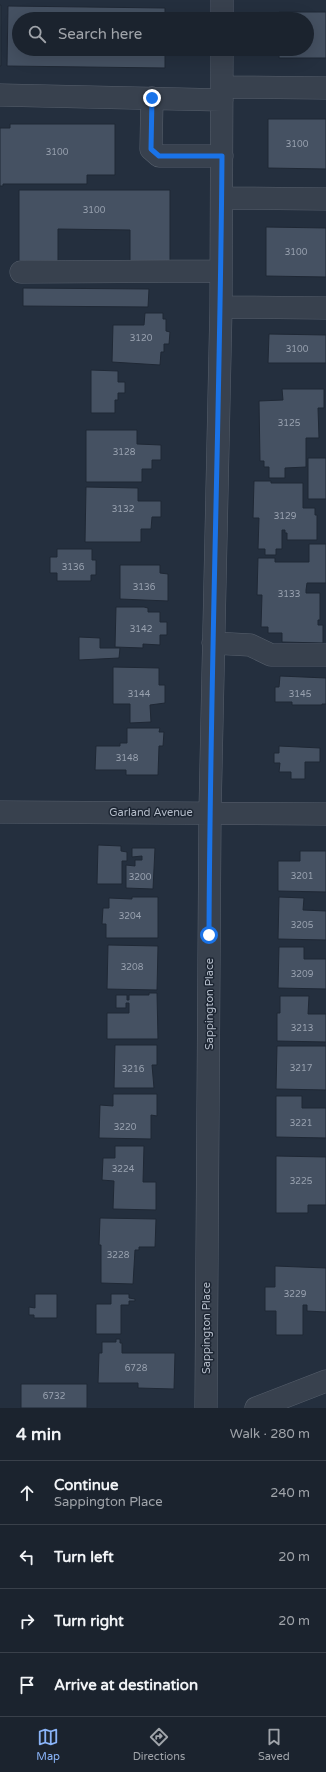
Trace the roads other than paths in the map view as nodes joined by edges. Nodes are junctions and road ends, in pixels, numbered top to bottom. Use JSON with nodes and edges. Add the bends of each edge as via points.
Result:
{"nodes":[{"id":1,"x":222,"y":0,"type":"edge"},
{"id":2,"x":222,"y":12,"type":"edge"},
{"id":3,"x":222,"y":56,"type":"edge"},
{"id":4,"x":326,"y":88,"type":"edge"},
{"id":5,"x":222,"y":93,"type":"junction"},
{"id":6,"x":0,"y":95,"type":"edge"},
{"id":7,"x":152,"y":98,"type":"junction"},
{"id":8,"x":222,"y":156,"type":"junction"},
{"id":9,"x":222,"y":198,"type":"junction"},
{"id":10,"x":326,"y":199,"type":"edge"},
{"id":11,"x":221,"y":271,"type":"junction"},
{"id":12,"x":21,"y":272,"type":"dead end"},
{"id":13,"x":221,"y":307,"type":"junction"},
{"id":14,"x":326,"y":308,"type":"edge"},
{"id":15,"x":213,"y":643,"type":"junction"},
{"id":16,"x":326,"y":654,"type":"edge"},
{"id":17,"x":0,"y":812,"type":"edge"},
{"id":18,"x":210,"y":812,"type":"junction"},
{"id":19,"x":326,"y":814,"type":"edge"},
{"id":20,"x":326,"y":1381,"type":"edge"},
{"id":21,"x":206,"y":1408,"type":"edge"},
{"id":22,"x":256,"y":1408,"type":"edge"}],
"edges":[{"from":1,"to":2,"type":"street"},
{"from":3,"to":5,"type":"street","name":"Sappington Place"},
{"from":4,"to":5,"type":"street"},
{"from":5,"to":7,"type":"street"},
{"from":5,"to":8,"type":"street","name":"Sappington Place"},
{"from":6,"to":7,"type":"street"},
{"from":7,"to":8,"type":"street","via":[[151,149],[159,156]]},
{"from":8,"to":9,"type":"street","name":"Sappington Place"},
{"from":9,"to":10,"type":"street"},
{"from":9,"to":11,"type":"street","name":"Sappington Place"},
{"from":11,"to":12,"type":"street"},
{"from":11,"to":13,"type":"street","name":"Sappington Place"},
{"from":13,"to":14,"type":"street"},
{"from":13,"to":15,"type":"street","name":"Sappington Place"},
{"from":15,"to":16,"type":"street","via":[[250,645],[271,655]]},
{"from":15,"to":18,"type":"street","name":"Sappington Place"},
{"from":17,"to":18,"type":"street","name":"Garland Avenue"},
{"from":18,"to":19,"type":"street","name":"Garland Avenue"},
{"from":18,"to":21,"type":"street","name":"Sappington Place"},
{"from":20,"to":22,"type":"street"}]}
